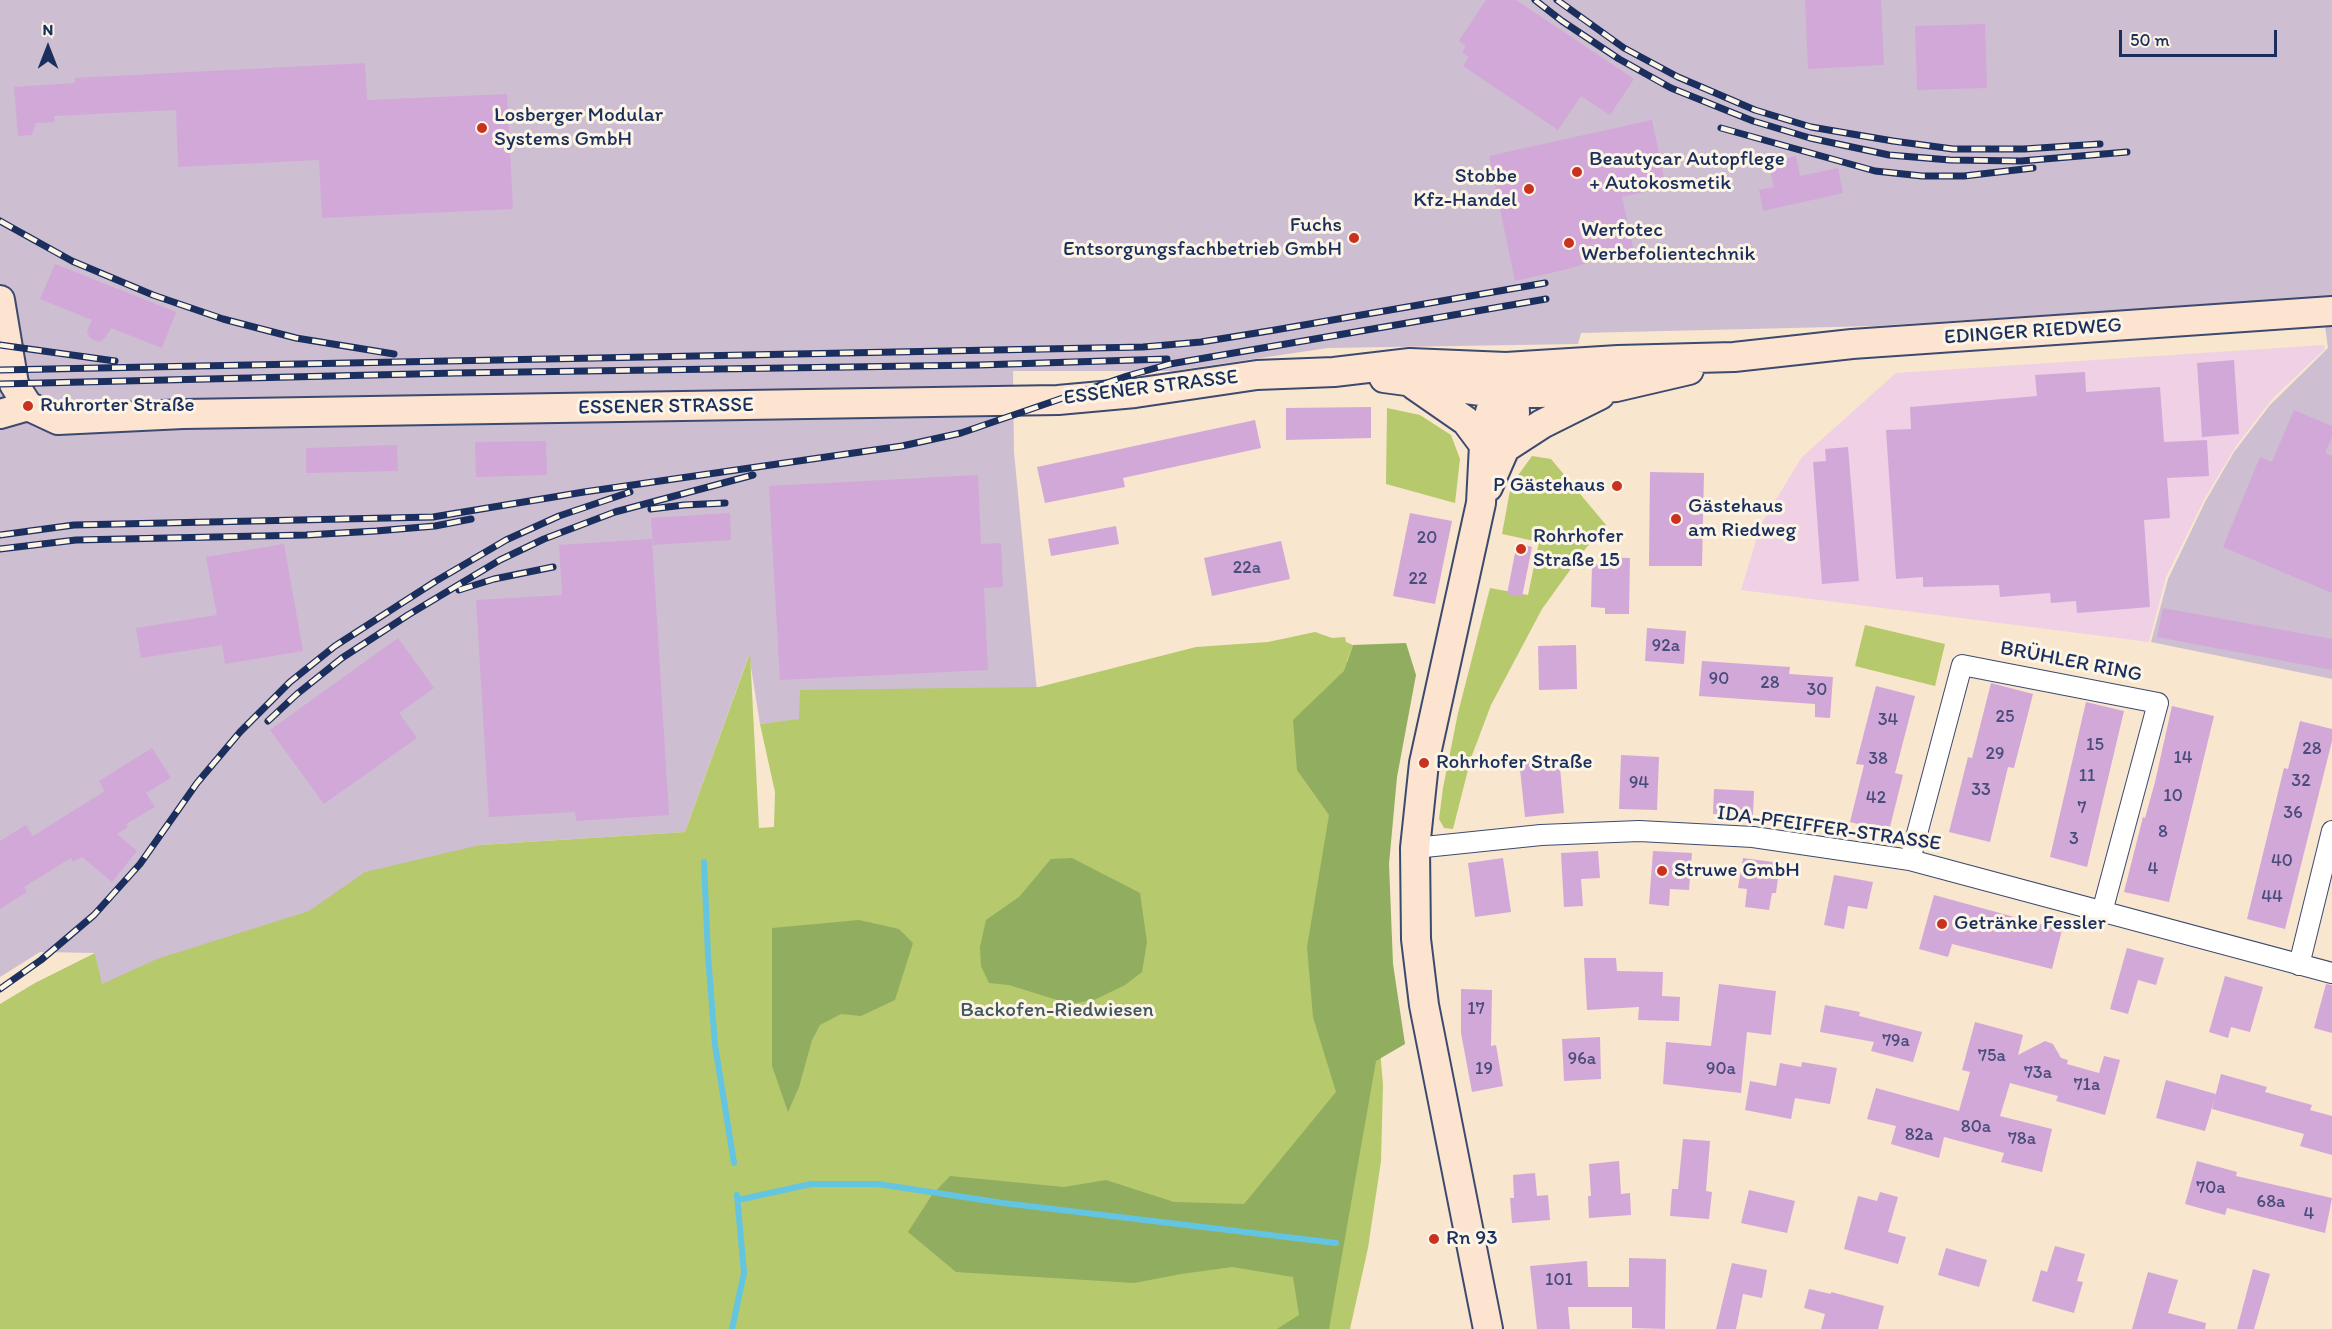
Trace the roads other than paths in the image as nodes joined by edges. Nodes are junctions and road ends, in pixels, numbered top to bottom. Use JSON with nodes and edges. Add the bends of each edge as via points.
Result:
{"nodes":[{"id":1,"x":0,"y":300,"type":"edge"},
{"id":2,"x":2332,"y":311,"type":"edge"},
{"id":3,"x":1734,"y":357,"type":"junction"},
{"id":4,"x":1334,"y":372,"type":"junction"},
{"id":5,"x":1409,"y":382,"type":"junction"},
{"id":6,"x":1505,"y":384,"type":"junction"},
{"id":7,"x":1616,"y":387,"type":"junction"},
{"id":8,"x":28,"y":406,"type":"junction"},
{"id":9,"x":0,"y":414,"type":"edge"},
{"id":10,"x":1495,"y":446,"type":"junction"},
{"id":11,"x":2332,"y":831,"type":"edge"},
{"id":12,"x":1415,"y":848,"type":"junction"},
{"id":13,"x":1910,"y":860,"type":"junction"},
{"id":14,"x":2102,"y":912,"type":"junction"},
{"id":15,"x":2299,"y":965,"type":"junction"},
{"id":16,"x":2332,"y":973,"type":"edge"},
{"id":17,"x":1488,"y":1329,"type":"edge"}],
"edges":[{"from":1,"to":8,"type":"main road","via":[[10,370]]},
{"from":2,"to":3,"type":"main road","name":"EDINGER RIEDWEG","via":[[1852,344]]},
{"from":3,"to":6,"type":"main road","name":"EDINGER RIEDWEG","via":[[1618,360]]},
{"from":3,"to":7,"type":"main road","name":"EDINGER RIEDWEG"},
{"from":4,"to":5,"type":"main road","name":"ESSENER STRASSE"},
{"from":4,"to":6,"type":"main road","name":"ESSENER STRASSE","via":[[1410,363]]},
{"from":4,"to":8,"type":"main road","name":"ESSENER STRASSE","via":[[1257,375],[1135,393],[1035,400],[183,414],[84,420],[58,420]]},
{"from":5,"to":6,"type":"main road","name":"ESSENER STRASSE"},
{"from":5,"to":10,"type":"main road"},
{"from":6,"to":7,"type":"main road","name":"EDINGER RIEDWEG"},
{"from":6,"to":10,"type":"main road"},
{"from":7,"to":10,"type":"main road"},
{"from":8,"to":9,"type":"main road"},
{"from":10,"to":12,"type":"main road","via":[[1424,763]]},
{"from":11,"to":15,"type":"street"},
{"from":12,"to":13,"type":"street","name":"IDA-PFEIFFER-STRASSE","via":[[1541,835],[1638,831],[1754,837]]},
{"from":12,"to":17,"type":"main road","via":[[1416,939],[1424,1005]]},
{"from":13,"to":14,"type":"street","name":"IDA-PFEIFFER-STRASSE"},
{"from":13,"to":14,"type":"street","name":"BRÜHLER RING","via":[[1962,665],[2158,704]]},
{"from":14,"to":15,"type":"street","name":"IDA-PFEIFFER-STRASSE"},
{"from":15,"to":16,"type":"street","name":"IDA-PFEIFFER-STRASSE"}]}
